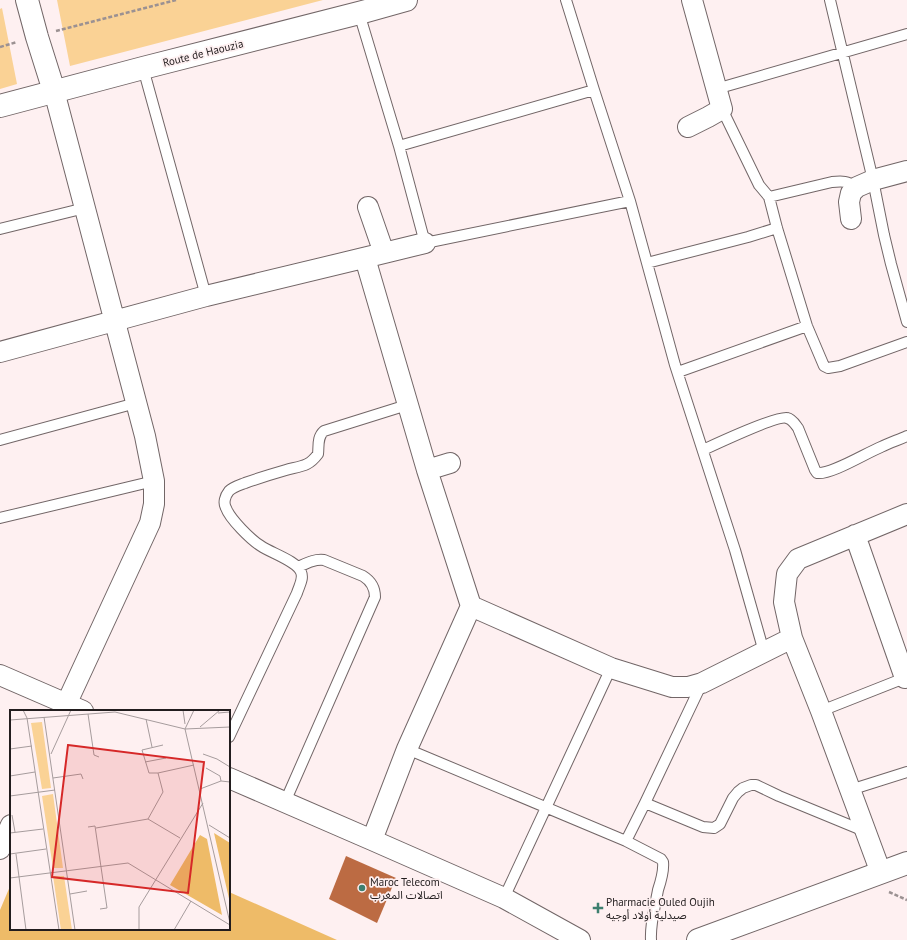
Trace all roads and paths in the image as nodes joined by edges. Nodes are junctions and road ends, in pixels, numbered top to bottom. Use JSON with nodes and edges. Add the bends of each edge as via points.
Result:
{"nodes":[{"id":1,"x":27,"y":0,"type":"edge"},
{"id":2,"x":176,"y":0,"type":"edge"},
{"id":3,"x":406,"y":0,"type":"edge"},
{"id":4,"x":566,"y":0,"type":"edge"},
{"id":5,"x":692,"y":0,"type":"edge"},
{"id":6,"x":830,"y":0,"type":"edge"},
{"id":7,"x":359,"y":13,"type":"junction"},
{"id":8,"x":907,"y":34,"type":"edge"},
{"id":9,"x":37,"y":36,"type":"junction"},
{"id":10,"x":0,"y":47,"type":"edge"},
{"id":11,"x":843,"y":52,"type":"junction"},
{"id":12,"x":143,"y":68,"type":"junction"},
{"id":13,"x":716,"y":89,"type":"junction"},
{"id":14,"x":594,"y":90,"type":"junction"},
{"id":15,"x":54,"y":91,"type":"junction"},
{"id":16,"x":0,"y":106,"type":"edge"},
{"id":17,"x":722,"y":109,"type":"junction"},
{"id":18,"x":688,"y":127,"type":"dead end"},
{"id":19,"x":398,"y":146,"type":"junction"},
{"id":20,"x":907,"y":171,"type":"edge"},
{"id":21,"x":865,"y":184,"type":"junction"},
{"id":22,"x":769,"y":197,"type":"junction"},
{"id":23,"x":630,"y":201,"type":"junction"},
{"id":24,"x":368,"y":207,"type":"dead end"},
{"id":25,"x":85,"y":208,"type":"junction"},
{"id":26,"x":851,"y":219,"type":"dead end"},
{"id":27,"x":777,"y":228,"type":"junction"},
{"id":28,"x":0,"y":230,"type":"edge"},
{"id":29,"x":425,"y":243,"type":"junction"},
{"id":30,"x":384,"y":253,"type":"junction"},
{"id":31,"x":365,"y":258,"type":"junction"},
{"id":32,"x":647,"y":263,"type":"junction"},
{"id":33,"x":206,"y":296,"type":"junction"},
{"id":34,"x":114,"y":321,"type":"junction"},
{"id":35,"x":907,"y":322,"type":"edge"},
{"id":36,"x":807,"y":326,"type":"junction"},
{"id":37,"x":907,"y":342,"type":"edge"},
{"id":38,"x":0,"y":352,"type":"edge"},
{"id":39,"x":678,"y":372,"type":"junction"},
{"id":40,"x":136,"y":403,"type":"junction"},
{"id":41,"x":407,"y":405,"type":"junction"},
{"id":42,"x":907,"y":436,"type":"edge"},
{"id":43,"x":0,"y":440,"type":"edge"},
{"id":44,"x":703,"y":450,"type":"junction"},
{"id":45,"x":450,"y":463,"type":"dead end"},
{"id":46,"x":427,"y":470,"type":"junction"},
{"id":47,"x":154,"y":481,"type":"junction"},
{"id":48,"x":907,"y":514,"type":"edge"},
{"id":49,"x":0,"y":518,"type":"edge"},
{"id":50,"x":855,"y":535,"type":"junction"},
{"id":51,"x":298,"y":567,"type":"junction"},
{"id":52,"x":471,"y":606,"type":"junction"},
{"id":53,"x":792,"y":638,"type":"junction"},
{"id":54,"x":764,"y":652,"type":"junction"},
{"id":55,"x":611,"y":668,"type":"junction"},
{"id":56,"x":0,"y":675,"type":"edge"},
{"id":57,"x":906,"y":678,"type":"edge"},
{"id":58,"x":702,"y":683,"type":"junction"},
{"id":59,"x":71,"y":708,"type":"edge"},
{"id":60,"x":821,"y":711,"type":"junction"},
{"id":61,"x":230,"y":735,"type":"edge"},
{"id":62,"x":407,"y":749,"type":"junction"},
{"id":63,"x":907,"y":772,"type":"edge"},
{"id":64,"x":230,"y":778,"type":"edge"},
{"id":65,"x":850,"y":790,"type":"junction"},
{"id":66,"x":285,"y":802,"type":"junction"},
{"id":67,"x":645,"y":803,"type":"junction"},
{"id":68,"x":546,"y":808,"type":"junction"},
{"id":69,"x":10,"y":827,"type":"edge"},
{"id":70,"x":866,"y":832,"type":"junction"},
{"id":71,"x":372,"y":840,"type":"junction"},
{"id":72,"x":626,"y":841,"type":"junction"},
{"id":73,"x":0,"y":849,"type":"edge"},
{"id":74,"x":907,"y":863,"type":"edge"},
{"id":75,"x":881,"y":873,"type":"junction"},
{"id":76,"x":504,"y":898,"type":"junction"},
{"id":77,"x":720,"y":936,"type":"edge"},
{"id":78,"x":580,"y":940,"type":"edge"},
{"id":79,"x":651,"y":940,"type":"edge"},
{"id":80,"x":698,"y":940,"type":"edge"}],
"edges":[{"from":1,"to":9,"type":"street"},
{"from":2,"to":9,"type":"path"},
{"from":3,"to":7,"type":"street","name":"Route de Haouzia"},
{"from":4,"to":14,"type":"lane"},
{"from":5,"to":13,"type":"street"},
{"from":6,"to":11,"type":"lane"},
{"from":7,"to":12,"type":"street","name":"Route de Haouzia"},
{"from":7,"to":19,"type":"lane"},
{"from":8,"to":11,"type":"lane"},
{"from":9,"to":10,"type":"path"},
{"from":9,"to":15,"type":"street"},
{"from":11,"to":13,"type":"lane"},
{"from":11,"to":21,"type":"lane"},
{"from":12,"to":15,"type":"street","name":"Route de Haouzia"},
{"from":12,"to":33,"type":"lane"},
{"from":13,"to":17,"type":"street"},
{"from":14,"to":19,"type":"lane"},
{"from":14,"to":23,"type":"lane"},
{"from":15,"to":16,"type":"street","name":"Route de Haouzia"},
{"from":15,"to":25,"type":"street"},
{"from":17,"to":18,"type":"street"},
{"from":17,"to":22,"type":"lane","via":[[759,186]]},
{"from":19,"to":29,"type":"lane"},
{"from":20,"to":21,"type":"street"},
{"from":21,"to":22,"type":"lane","via":[[832,182]]},
{"from":21,"to":26,"type":"street","via":[[851,193]]},
{"from":21,"to":35,"type":"lane","via":[[884,235]]},
{"from":22,"to":27,"type":"lane"},
{"from":23,"to":29,"type":"lane"},
{"from":23,"to":32,"type":"lane"},
{"from":24,"to":30,"type":"street"},
{"from":25,"to":28,"type":"lane"},
{"from":25,"to":34,"type":"street"},
{"from":27,"to":32,"type":"lane"},
{"from":27,"to":36,"type":"lane"},
{"from":29,"to":30,"type":"street"},
{"from":30,"to":31,"type":"street"},
{"from":31,"to":33,"type":"street"},
{"from":31,"to":41,"type":"street"},
{"from":32,"to":39,"type":"lane"},
{"from":33,"to":34,"type":"street"},
{"from":34,"to":38,"type":"street"},
{"from":34,"to":40,"type":"street"},
{"from":36,"to":37,"type":"lane","via":[[822,363],[828,368]]},
{"from":36,"to":39,"type":"lane"},
{"from":39,"to":44,"type":"lane"},
{"from":40,"to":43,"type":"lane"},
{"from":40,"to":47,"type":"street"},
{"from":41,"to":46,"type":"street"},
{"from":41,"to":51,"type":"lane","via":[[324,431],[320,434],[318,454],[306,465],[252,480],[229,491],[224,500],[225,508],[241,528],[260,546]]},
{"from":42,"to":44,"type":"lane","via":[[820,473],[815,470],[795,423],[783,417]]},
{"from":44,"to":54,"type":"lane"},
{"from":45,"to":46,"type":"street"},
{"from":46,"to":52,"type":"street"},
{"from":47,"to":49,"type":"lane"},
{"from":47,"to":59,"type":"street","via":[[154,504],[150,523]]},
{"from":48,"to":50,"type":"street"},
{"from":50,"to":53,"type":"street","via":[[798,559],[787,574],[784,602]]},
{"from":50,"to":57,"type":"street"},
{"from":51,"to":61,"type":"lane","via":[[302,578],[297,593]]},
{"from":51,"to":66,"type":"lane","via":[[312,561],[324,560],[363,576],[373,586],[375,597]]},
{"from":52,"to":55,"type":"street"},
{"from":52,"to":62,"type":"street"},
{"from":53,"to":54,"type":"street"},
{"from":53,"to":60,"type":"street"},
{"from":54,"to":58,"type":"street"},
{"from":55,"to":58,"type":"street","via":[[672,687],[688,687]]},
{"from":55,"to":68,"type":"lane"},
{"from":56,"to":59,"type":"street"},
{"from":57,"to":60,"type":"lane"},
{"from":58,"to":67,"type":"lane"},
{"from":60,"to":65,"type":"street"},
{"from":62,"to":68,"type":"lane"},
{"from":62,"to":71,"type":"street"},
{"from":63,"to":65,"type":"lane"},
{"from":64,"to":66,"type":"street"},
{"from":65,"to":70,"type":"street"},
{"from":66,"to":71,"type":"street"},
{"from":67,"to":70,"type":"lane","via":[[703,827],[714,828],[720,824],[738,792],[756,785]]},
{"from":67,"to":72,"type":"lane"},
{"from":68,"to":72,"type":"lane"},
{"from":68,"to":76,"type":"lane"},
{"from":69,"to":73,"type":"street"},
{"from":70,"to":75,"type":"street"},
{"from":71,"to":76,"type":"street"},
{"from":72,"to":79,"type":"lane","via":[[663,862],[651,924]]},
{"from":74,"to":75,"type":"street"},
{"from":75,"to":77,"type":"street"},
{"from":76,"to":78,"type":"street"},
{"from":77,"to":80,"type":"street"}]}
